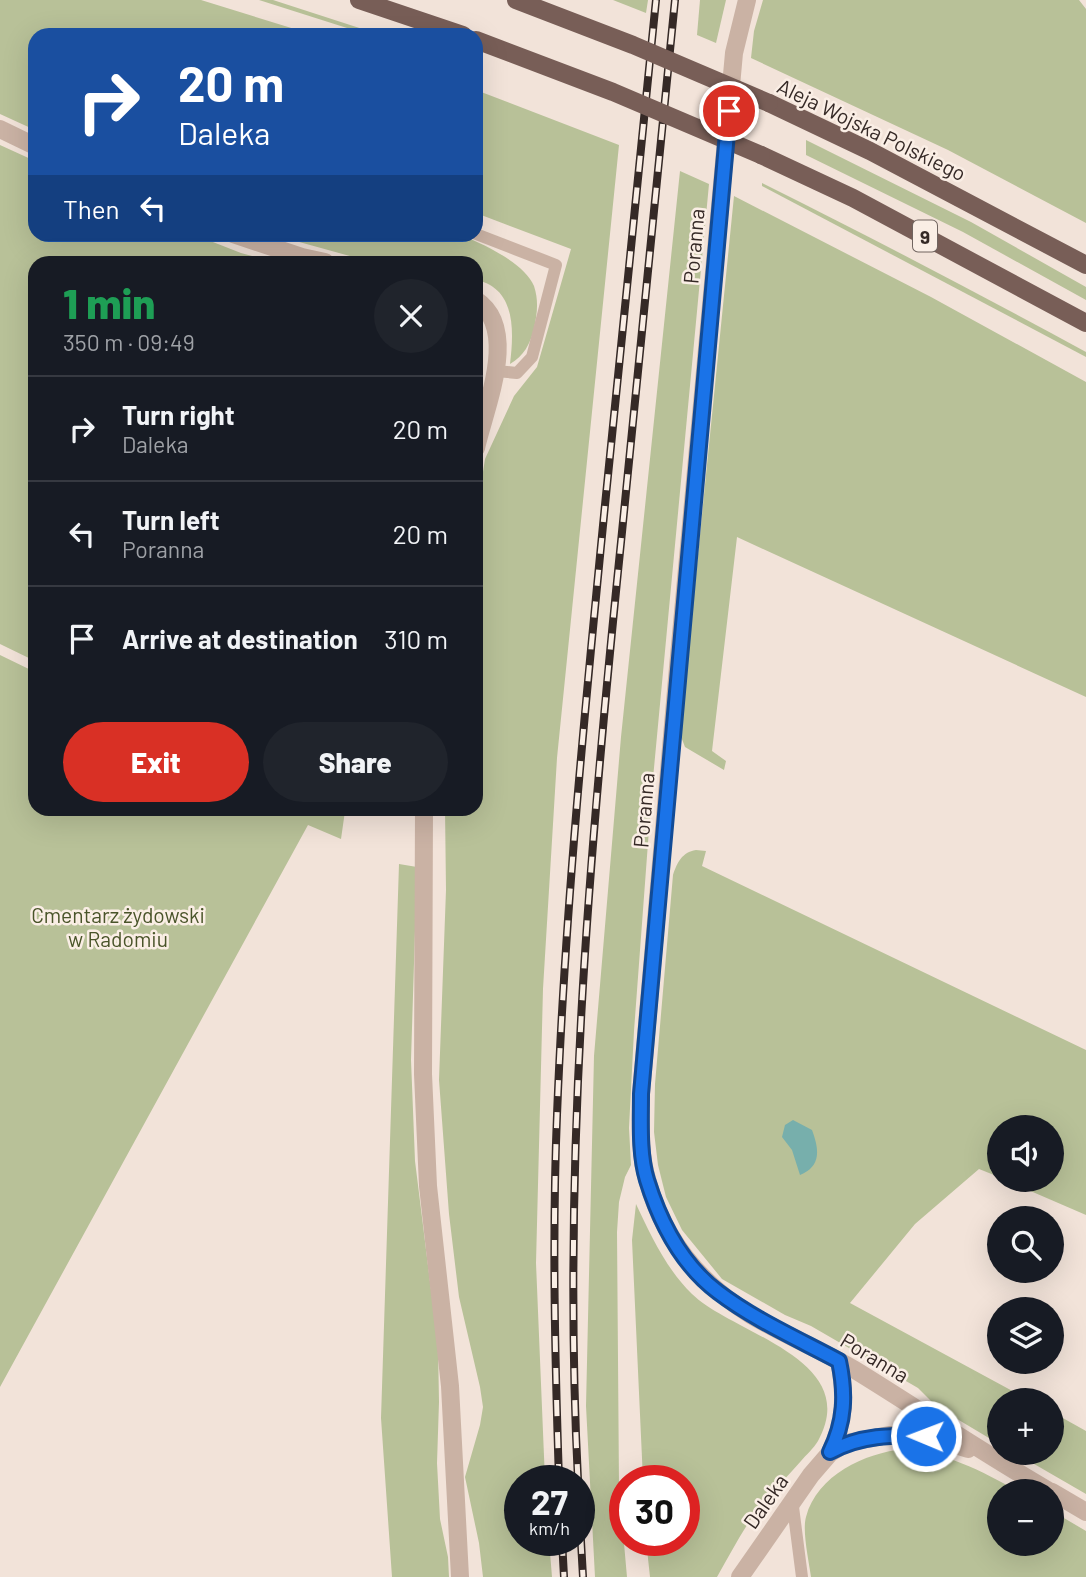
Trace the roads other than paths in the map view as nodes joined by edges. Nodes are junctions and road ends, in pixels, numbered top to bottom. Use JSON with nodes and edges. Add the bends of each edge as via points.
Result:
{"nodes":[{"id":1,"x":359,"y":0,"type":"edge"},
{"id":2,"x":516,"y":0,"type":"edge"},
{"id":3,"x":747,"y":0,"type":"edge"},
{"id":4,"x":442,"y":28,"type":"edge"},
{"id":5,"x":483,"y":43,"type":"edge"},
{"id":6,"x":0,"y":130,"type":"edge"},
{"id":7,"x":28,"y":143,"type":"edge"},
{"id":8,"x":483,"y":237,"type":"edge"},
{"id":9,"x":257,"y":242,"type":"edge"},
{"id":10,"x":299,"y":256,"type":"edge"},
{"id":11,"x":1086,"y":265,"type":"edge"},
{"id":12,"x":483,"y":307,"type":"edge"},
{"id":13,"x":1086,"y":323,"type":"edge"},
{"id":14,"x":496,"y":371,"type":"junction"},
{"id":15,"x":483,"y":421,"type":"edge"},
{"id":16,"x":424,"y":816,"type":"edge"},
{"id":17,"x":839,"y":1361,"type":"junction"},
{"id":18,"x":830,"y":1452,"type":"junction"},
{"id":19,"x":985,"y":1454,"type":"junction"},
{"id":20,"x":1028,"y":1479,"type":"edge"},
{"id":21,"x":792,"y":1499,"type":"junction"},
{"id":22,"x":1064,"y":1499,"type":"edge"},
{"id":23,"x":1086,"y":1512,"type":"edge"},
{"id":24,"x":460,"y":1577,"type":"edge"},
{"id":25,"x":740,"y":1577,"type":"edge"},
{"id":26,"x":802,"y":1577,"type":"edge"}],
"edges":[{"from":1,"to":4,"type":"main road"},
{"from":2,"to":11,"type":"main road","name":"Aleja Wojska Polskiego","number":"9","bridge":true,"via":[[769,103]]},
{"from":3,"to":17,"type":"street","name":"Poranna","via":[[734,53],[727,125],[641,1125],[646,1178],[685,1260],[751,1315]]},
{"from":5,"to":13,"type":"main road","number":"9","bridge":true,"via":[[761,155],[853,198]]},
{"from":6,"to":7,"type":"street"},
{"from":8,"to":14,"type":"lane","via":[[556,265],[532,357],[517,373]]},
{"from":9,"to":10,"type":"street"},
{"from":12,"to":14,"type":"street","via":[[496,327]]},
{"from":14,"to":15,"type":"street"},
{"from":16,"to":24,"type":"street","via":[[423,1074],[428,1186],[450,1386]]},
{"from":17,"to":18,"type":"street","name":"Daleka","via":[[843,1415]]},
{"from":17,"to":19,"type":"street","name":"Poranna"},
{"from":18,"to":19,"type":"street","via":[[846,1443],[889,1435],[926,1436]]},
{"from":18,"to":21,"type":"street","name":"Daleka"},
{"from":19,"to":20,"type":"street"},
{"from":21,"to":25,"type":"street","name":"Daleka"},
{"from":21,"to":26,"type":"lane"},
{"from":22,"to":23,"type":"street"}]}
